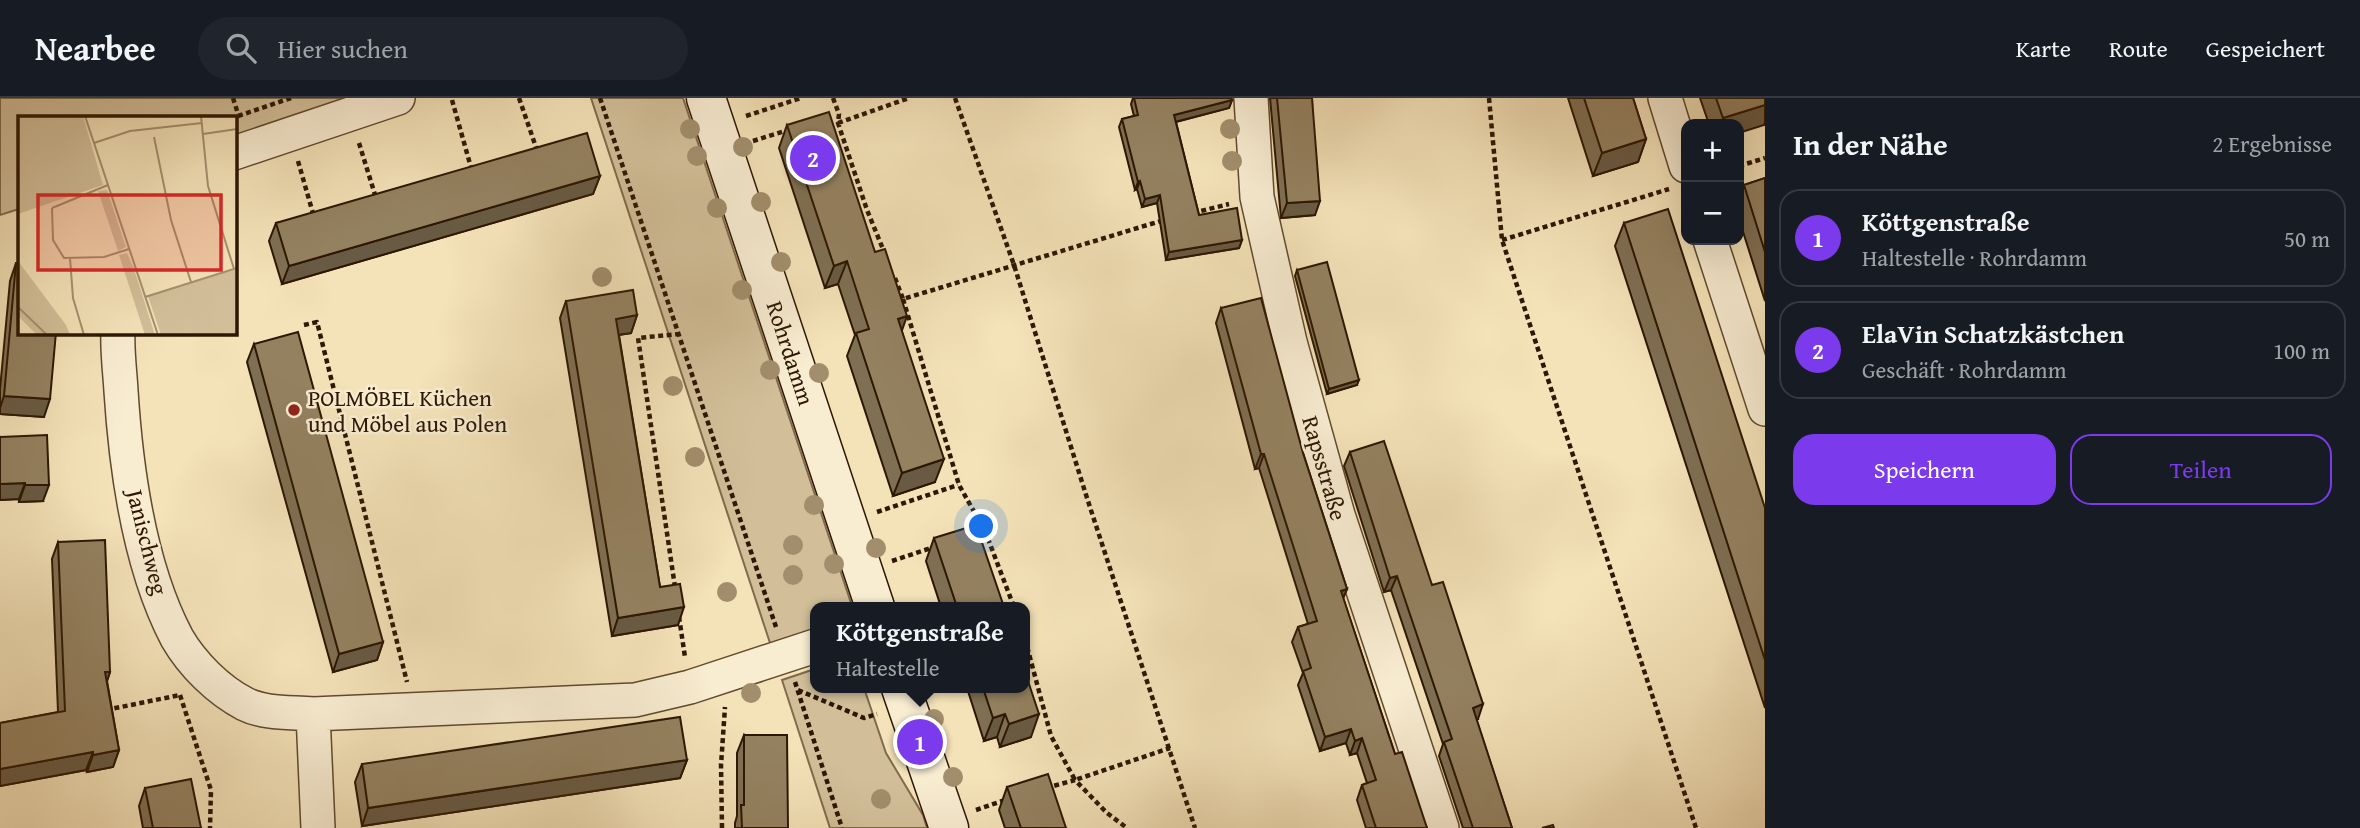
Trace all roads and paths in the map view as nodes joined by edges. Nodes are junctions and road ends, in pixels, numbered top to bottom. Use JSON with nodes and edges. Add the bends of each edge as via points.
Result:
{"nodes":[{"id":1,"x":291,"y":98,"type":"edge"},
{"id":2,"x":398,"y":98,"type":"edge"},
{"id":3,"x":519,"y":98,"type":"edge"},
{"id":4,"x":600,"y":98,"type":"edge"},
{"id":5,"x":706,"y":98,"type":"edge"},
{"id":6,"x":802,"y":98,"type":"edge"},
{"id":7,"x":833,"y":98,"type":"edge"},
{"id":8,"x":909,"y":98,"type":"edge"},
{"id":9,"x":955,"y":98,"type":"edge"},
{"id":10,"x":1251,"y":98,"type":"edge"},
{"id":11,"x":1489,"y":98,"type":"edge"},
{"id":12,"x":1665,"y":98,"type":"edge"},
{"id":13,"x":452,"y":100,"type":"edge"},
{"id":14,"x":350,"y":114,"type":"junction"},
{"id":15,"x":839,"y":114,"type":"junction"},
{"id":16,"x":239,"y":116,"type":"dead end"},
{"id":17,"x":743,"y":117,"type":"dead end"},
{"id":18,"x":827,"y":117,"type":"edge"},
{"id":19,"x":838,"y":122,"type":"junction"},
{"id":20,"x":796,"y":127,"type":"edge"},
{"id":21,"x":291,"y":134,"type":"junction"},
{"id":22,"x":751,"y":142,"type":"dead end"},
{"id":23,"x":236,"y":152,"type":"edge"},
{"id":24,"x":1765,"y":158,"type":"edge"},
{"id":25,"x":541,"y":162,"type":"edge"},
{"id":26,"x":1744,"y":164,"type":"edge"},
{"id":27,"x":1680,"y":176,"type":"edge"},
{"id":28,"x":476,"y":181,"type":"edge"},
{"id":29,"x":1257,"y":197,"type":"junction"},
{"id":30,"x":379,"y":209,"type":"edge"},
{"id":31,"x":1185,"y":215,"type":"edge"},
{"id":32,"x":1174,"y":218,"type":"edge"},
{"id":33,"x":317,"y":228,"type":"edge"},
{"id":34,"x":1502,"y":240,"type":"junction"},
{"id":35,"x":1712,"y":245,"type":"edge"},
{"id":36,"x":888,"y":261,"type":"edge"},
{"id":37,"x":1014,"y":265,"type":"junction"},
{"id":38,"x":893,"y":274,"type":"edge"},
{"id":39,"x":903,"y":299,"type":"junction"},
{"id":40,"x":304,"y":325,"type":"dead end"},
{"id":41,"x":118,"y":334,"type":"edge"},
{"id":42,"x":679,"y":334,"type":"junction"},
{"id":43,"x":1765,"y":410,"type":"edge"},
{"id":44,"x":959,"y":485,"type":"junction"},
{"id":45,"x":874,"y":513,"type":"dead end"},
{"id":46,"x":985,"y":531,"type":"junction"},
{"id":47,"x":973,"y":535,"type":"edge"},
{"id":48,"x":936,"y":546,"type":"edge"},
{"id":49,"x":890,"y":562,"type":"dead end"},
{"id":50,"x":676,"y":593,"type":"edge"},
{"id":51,"x":874,"y":602,"type":"edge"},
{"id":52,"x":1012,"y":602,"type":"edge"},
{"id":53,"x":678,"y":607,"type":"edge"},
{"id":54,"x":779,"y":635,"type":"dead end"},
{"id":55,"x":810,"y":648,"type":"edge"},
{"id":56,"x":1030,"y":658,"type":"edge"},
{"id":57,"x":792,"y":674,"type":"dead end"},
{"id":58,"x":219,"y":687,"type":"junction"},
{"id":59,"x":690,"y":687,"type":"junction"},
{"id":60,"x":797,"y":690,"type":"junction"},
{"id":61,"x":180,"y":695,"type":"junction"},
{"id":62,"x":725,"y":695,"type":"dead end"},
{"id":63,"x":892,"y":700,"type":"edge"},
{"id":64,"x":103,"y":710,"type":"edge"},
{"id":65,"x":414,"y":710,"type":"junction"},
{"id":66,"x":313,"y":714,"type":"junction"},
{"id":67,"x":1170,"y":748,"type":"junction"},
{"id":68,"x":1074,"y":780,"type":"junction"},
{"id":69,"x":1041,"y":790,"type":"edge"},
{"id":70,"x":1012,"y":798,"type":"edge"},
{"id":71,"x":961,"y":820,"type":"edge"},
{"id":72,"x":210,"y":828,"type":"edge"},
{"id":73,"x":318,"y":828,"type":"edge"},
{"id":74,"x":722,"y":828,"type":"edge"},
{"id":75,"x":842,"y":828,"type":"edge"},
{"id":76,"x":1127,"y":828,"type":"edge"},
{"id":77,"x":1195,"y":828,"type":"edge"},
{"id":78,"x":1442,"y":828,"type":"edge"},
{"id":79,"x":1696,"y":828,"type":"edge"}],
"edges":[{"from":1,"to":16,"type":"path"},
{"from":2,"to":14,"type":"street"},
{"from":3,"to":25,"type":"path"},
{"from":4,"to":42,"type":"path"},
{"from":5,"to":51,"type":"main road","name":"Rohrdamm"},
{"from":6,"to":17,"type":"path"},
{"from":7,"to":15,"type":"path"},
{"from":8,"to":19,"type":"path"},
{"from":9,"to":37,"type":"path"},
{"from":10,"to":29,"type":"street","name":"Rapsstraße"},
{"from":11,"to":34,"type":"path"},
{"from":12,"to":27,"type":"street"},
{"from":13,"to":28,"type":"path"},
{"from":14,"to":21,"type":"street"},
{"from":14,"to":30,"type":"path"},
{"from":15,"to":18,"type":"path"},
{"from":15,"to":19,"type":"path"},
{"from":19,"to":36,"type":"path"},
{"from":20,"to":22,"type":"path"},
{"from":21,"to":23,"type":"street"},
{"from":21,"to":33,"type":"path"},
{"from":24,"to":26,"type":"path"},
{"from":27,"to":34,"type":"path"},
{"from":29,"to":31,"type":"path"},
{"from":29,"to":78,"type":"street","name":"Rapsstraße","via":[[1276,287],[1338,515]]},
{"from":32,"to":37,"type":"path"},
{"from":34,"to":79,"type":"path"},
{"from":35,"to":43,"type":"street"},
{"from":37,"to":39,"type":"path"},
{"from":37,"to":67,"type":"path"},
{"from":38,"to":39,"type":"path"},
{"from":39,"to":44,"type":"path"},
{"from":40,"to":65,"type":"path","via":[[317,322]]},
{"from":41,"to":58,"type":"street","name":"Janischweg","via":[[124,439],[154,583],[178,639]]},
{"from":42,"to":50,"type":"path","via":[[638,338]]},
{"from":42,"to":54,"type":"path"},
{"from":44,"to":45,"type":"path"},
{"from":44,"to":46,"type":"path"},
{"from":46,"to":47,"type":"path"},
{"from":46,"to":52,"type":"path"},
{"from":48,"to":49,"type":"path"},
{"from":53,"to":59,"type":"path"},
{"from":55,"to":59,"type":"street","name":"Janischweg"},
{"from":56,"to":68,"type":"path","via":[[1051,736]]},
{"from":57,"to":60,"type":"path"},
{"from":58,"to":61,"type":"path"},
{"from":58,"to":66,"type":"street","name":"Janischweg","via":[[265,711]]},
{"from":59,"to":65,"type":"street","name":"Janischweg","via":[[635,700]]},
{"from":60,"to":63,"type":"path","via":[[864,718]]},
{"from":60,"to":75,"type":"path"},
{"from":61,"to":64,"type":"path"},
{"from":61,"to":72,"type":"path","via":[[211,790]]},
{"from":62,"to":74,"type":"path"},
{"from":63,"to":71,"type":"main road"},
{"from":65,"to":66,"type":"street","name":"Janischweg"},
{"from":66,"to":73,"type":"street"},
{"from":67,"to":68,"type":"path"},
{"from":67,"to":77,"type":"path"},
{"from":68,"to":69,"type":"path"},
{"from":68,"to":76,"type":"path"},
{"from":70,"to":71,"type":"path"}]}
